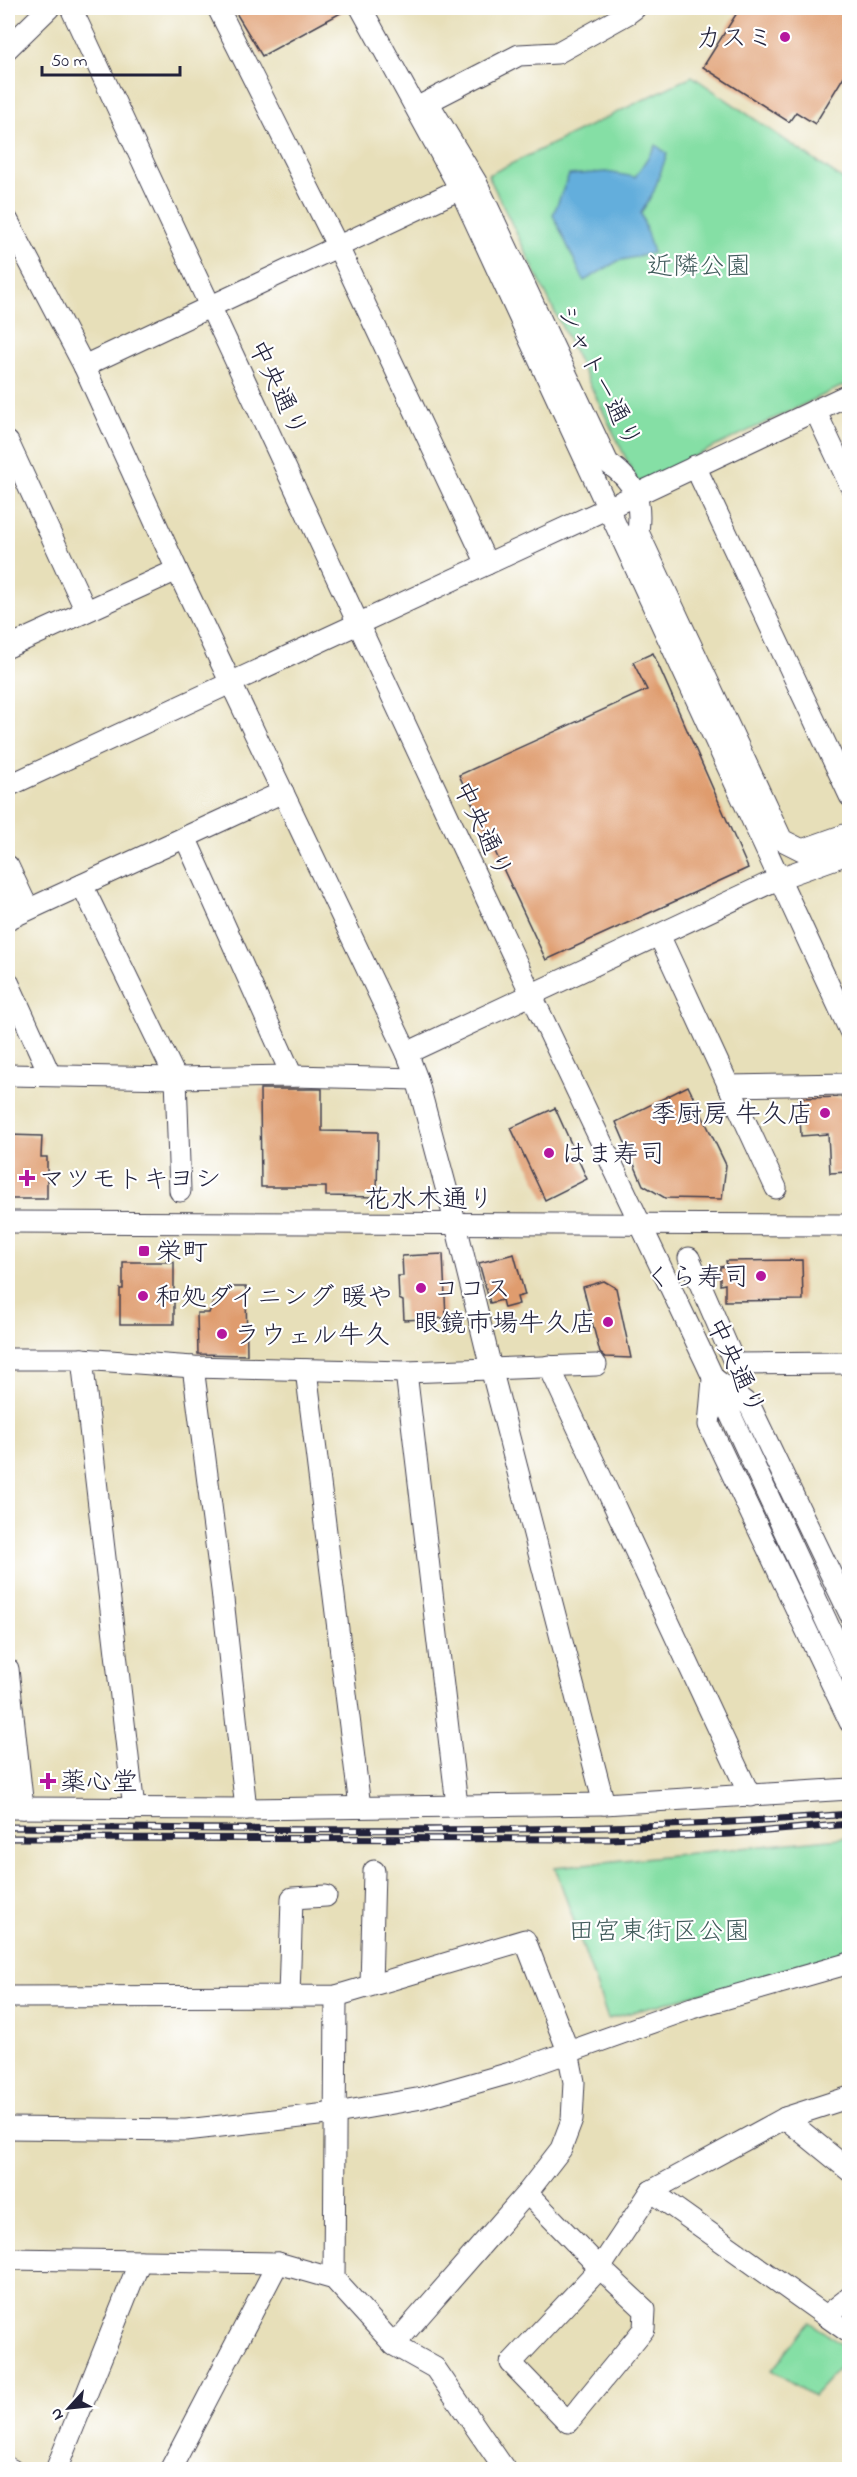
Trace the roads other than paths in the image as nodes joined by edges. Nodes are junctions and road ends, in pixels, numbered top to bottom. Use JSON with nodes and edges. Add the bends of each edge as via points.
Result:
{"nodes":[{"id":1,"x":49,"y":8,"type":"edge"},
{"id":2,"x":71,"y":8,"type":"edge"},
{"id":3,"x":218,"y":8,"type":"edge"},
{"id":4,"x":361,"y":8,"type":"edge"},
{"id":5,"x":376,"y":8,"type":"edge"},
{"id":6,"x":635,"y":8,"type":"edge"},
{"id":7,"x":8,"y":48,"type":"edge"},
{"id":8,"x":422,"y":105,"type":"junction"},
{"id":9,"x":460,"y":189,"type":"junction"},
{"id":10,"x":8,"y":221,"type":"edge"},
{"id":11,"x":338,"y":247,"type":"junction"},
{"id":12,"x":212,"y":306,"type":"junction"},
{"id":13,"x":84,"y":366,"type":"junction"},
{"id":14,"x":849,"y":394,"type":"edge"},
{"id":15,"x":815,"y":410,"type":"junction"},
{"id":16,"x":8,"y":442,"type":"edge"},
{"id":17,"x":695,"y":466,"type":"junction"},
{"id":18,"x":849,"y":485,"type":"edge"},
{"id":19,"x":637,"y":494,"type":"junction"},
{"id":20,"x":608,"y":508,"type":"junction"},
{"id":21,"x":487,"y":564,"type":"junction"},
{"id":22,"x":177,"y":570,"type":"junction"},
{"id":23,"x":86,"y":611,"type":"junction"},
{"id":24,"x":359,"y":624,"type":"junction"},
{"id":25,"x":8,"y":647,"type":"edge"},
{"id":26,"x":232,"y":683,"type":"junction"},
{"id":27,"x":8,"y":786,"type":"edge"},
{"id":28,"x":283,"y":792,"type":"junction"},
{"id":29,"x":849,"y":796,"type":"edge"},
{"id":30,"x":849,"y":833,"type":"edge"},
{"id":31,"x":185,"y":837,"type":"junction"},
{"id":32,"x":849,"y":853,"type":"edge"},
{"id":33,"x":8,"y":866,"type":"edge"},
{"id":34,"x":780,"y":878,"type":"junction"},
{"id":35,"x":82,"y":885,"type":"junction"},
{"id":36,"x":28,"y":909,"type":"junction"},
{"id":37,"x":8,"y":919,"type":"edge"},
{"id":38,"x":659,"y":935,"type":"junction"},
{"id":39,"x":8,"y":982,"type":"edge"},
{"id":40,"x":531,"y":994,"type":"junction"},
{"id":41,"x":849,"y":1031,"type":"edge"},
{"id":42,"x":407,"y":1053,"type":"junction"},
{"id":43,"x":8,"y":1075,"type":"edge"},
{"id":44,"x":50,"y":1075,"type":"junction"},
{"id":45,"x":292,"y":1076,"type":"junction"},
{"id":46,"x":176,"y":1078,"type":"junction"},
{"id":47,"x":417,"y":1079,"type":"junction"},
{"id":48,"x":849,"y":1084,"type":"edge"},
{"id":49,"x":728,"y":1086,"type":"junction"},
{"id":50,"x":776,"y":1188,"type":"dead end"},
{"id":51,"x":180,"y":1191,"type":"dead end"},
{"id":52,"x":8,"y":1222,"type":"edge"},
{"id":53,"x":456,"y":1225,"type":"junction"},
{"id":54,"x":849,"y":1225,"type":"edge"},
{"id":55,"x":640,"y":1226,"type":"junction"},
{"id":56,"x":689,"y":1258,"type":"dead end"},
{"id":57,"x":8,"y":1359,"type":"edge"},
{"id":58,"x":82,"y":1359,"type":"junction"},
{"id":59,"x":849,"y":1364,"type":"edge"},
{"id":60,"x":596,"y":1365,"type":"dead end"},
{"id":61,"x":549,"y":1366,"type":"junction"},
{"id":62,"x":194,"y":1367,"type":"junction"},
{"id":63,"x":491,"y":1368,"type":"junction"},
{"id":64,"x":306,"y":1370,"type":"junction"},
{"id":65,"x":406,"y":1372,"type":"junction"},
{"id":66,"x":713,"y":1378,"type":"junction"},
{"id":67,"x":849,"y":1614,"type":"edge"},
{"id":68,"x":8,"y":1669,"type":"edge"},
{"id":69,"x":849,"y":1672,"type":"edge"},
{"id":70,"x":849,"y":1722,"type":"edge"},
{"id":71,"x":849,"y":1789,"type":"edge"},
{"id":72,"x":750,"y":1796,"type":"junction"},
{"id":73,"x":604,"y":1804,"type":"junction"},
{"id":74,"x":457,"y":1805,"type":"junction"},
{"id":75,"x":360,"y":1807,"type":"junction"},
{"id":76,"x":15,"y":1808,"type":"edge"},
{"id":77,"x":134,"y":1809,"type":"junction"},
{"id":78,"x":246,"y":1809,"type":"junction"},
{"id":79,"x":374,"y":1871,"type":"dead end"},
{"id":80,"x":326,"y":1896,"type":"dead end"},
{"id":81,"x":849,"y":1963,"type":"edge"},
{"id":82,"x":371,"y":1985,"type":"junction"},
{"id":83,"x":289,"y":1996,"type":"junction"},
{"id":84,"x":336,"y":1996,"type":"junction"},
{"id":85,"x":8,"y":1997,"type":"edge"},
{"id":86,"x":568,"y":2051,"type":"junction"},
{"id":87,"x":849,"y":2097,"type":"edge"},
{"id":88,"x":336,"y":2113,"type":"junction"},
{"id":89,"x":785,"y":2118,"type":"junction"},
{"id":90,"x":8,"y":2128,"type":"edge"},
{"id":91,"x":849,"y":2171,"type":"edge"},
{"id":92,"x":651,"y":2191,"type":"junction"},
{"id":93,"x":527,"y":2193,"type":"junction"},
{"id":94,"x":8,"y":2259,"type":"edge"},
{"id":95,"x":140,"y":2261,"type":"junction"},
{"id":96,"x":278,"y":2263,"type":"junction"},
{"id":97,"x":600,"y":2268,"type":"junction"},
{"id":98,"x":334,"y":2279,"type":"junction"},
{"id":99,"x":849,"y":2297,"type":"edge"},
{"id":100,"x":826,"y":2316,"type":"junction"},
{"id":101,"x":849,"y":2333,"type":"edge"},
{"id":102,"x":394,"y":2345,"type":"junction"},
{"id":103,"x":8,"y":2468,"type":"edge"},
{"id":104,"x":12,"y":2469,"type":"edge"},
{"id":105,"x":56,"y":2469,"type":"edge"},
{"id":106,"x":170,"y":2469,"type":"edge"},
{"id":107,"x":505,"y":2469,"type":"edge"}],
"edges":[{"from":1,"to":7,"type":"street"},
{"from":2,"to":12,"type":"street","name":"中央通り"},
{"from":3,"to":11,"type":"street"},
{"from":4,"to":8,"type":"street"},
{"from":5,"to":8,"type":"street","name":"シャトー通り"},
{"from":6,"to":8,"type":"street","via":[[556,53],[519,55]]},
{"from":8,"to":9,"type":"street"},
{"from":8,"to":19,"type":"street","name":"シャトー通り","via":[[476,182],[608,463],[623,473]]},
{"from":9,"to":11,"type":"street"},
{"from":9,"to":20,"type":"street"},
{"from":10,"to":13,"type":"street"},
{"from":11,"to":12,"type":"street"},
{"from":11,"to":21,"type":"street"},
{"from":12,"to":13,"type":"street"},
{"from":12,"to":24,"type":"street","name":"中央通り"},
{"from":13,"to":22,"type":"street"},
{"from":14,"to":15,"type":"street"},
{"from":15,"to":17,"type":"street"},
{"from":15,"to":18,"type":"street"},
{"from":16,"to":23,"type":"street"},
{"from":17,"to":19,"type":"street"},
{"from":17,"to":29,"type":"street"},
{"from":19,"to":20,"type":"street"},
{"from":19,"to":30,"type":"street","via":[[641,512],[638,532],[782,840],[802,850]]},
{"from":20,"to":21,"type":"street"},
{"from":20,"to":34,"type":"street"},
{"from":21,"to":24,"type":"street"},
{"from":22,"to":23,"type":"street"},
{"from":22,"to":26,"type":"street"},
{"from":23,"to":25,"type":"street"},
{"from":24,"to":26,"type":"street"},
{"from":24,"to":40,"type":"street","name":"中央通り"},
{"from":26,"to":27,"type":"street"},
{"from":26,"to":28,"type":"street"},
{"from":28,"to":31,"type":"street"},
{"from":28,"to":42,"type":"street"},
{"from":31,"to":35,"type":"street"},
{"from":31,"to":45,"type":"street"},
{"from":32,"to":34,"type":"street"},
{"from":33,"to":36,"type":"street"},
{"from":34,"to":38,"type":"street"},
{"from":34,"to":41,"type":"street"},
{"from":35,"to":36,"type":"street"},
{"from":35,"to":46,"type":"street"},
{"from":36,"to":37,"type":"street"},
{"from":38,"to":40,"type":"street"},
{"from":38,"to":49,"type":"street"},
{"from":39,"to":44,"type":"street"},
{"from":40,"to":42,"type":"street"},
{"from":40,"to":55,"type":"street","name":"中央通り"},
{"from":42,"to":47,"type":"street"},
{"from":43,"to":44,"type":"street"},
{"from":44,"to":46,"type":"street"},
{"from":45,"to":46,"type":"street"},
{"from":45,"to":47,"type":"street"},
{"from":46,"to":51,"type":"street"},
{"from":47,"to":53,"type":"street"},
{"from":48,"to":49,"type":"street"},
{"from":49,"to":50,"type":"street"},
{"from":52,"to":53,"type":"street","name":"花水木通り"},
{"from":53,"to":55,"type":"street","name":"花水木通り"},
{"from":53,"to":63,"type":"street"},
{"from":54,"to":55,"type":"street","name":"花水木通り"},
{"from":55,"to":66,"type":"street","name":"中央通り"},
{"from":56,"to":59,"type":"street","via":[[735,1364]]},
{"from":57,"to":58,"type":"street"},
{"from":58,"to":62,"type":"street"},
{"from":58,"to":77,"type":"street"},
{"from":60,"to":61,"type":"street"},
{"from":61,"to":63,"type":"street"},
{"from":61,"to":72,"type":"street"},
{"from":62,"to":64,"type":"street"},
{"from":62,"to":78,"type":"street"},
{"from":63,"to":65,"type":"street"},
{"from":63,"to":73,"type":"street"},
{"from":64,"to":65,"type":"street"},
{"from":64,"to":75,"type":"street"},
{"from":65,"to":74,"type":"street"},
{"from":66,"to":67,"type":"street","via":[[750,1406]]},
{"from":66,"to":69,"type":"street","name":"中央通り"},
{"from":66,"to":70,"type":"street","via":[[709,1425]]},
{"from":68,"to":76,"type":"street"},
{"from":71,"to":72,"type":"street"},
{"from":72,"to":73,"type":"street"},
{"from":73,"to":74,"type":"street"},
{"from":74,"to":75,"type":"street"},
{"from":75,"to":78,"type":"street"},
{"from":76,"to":77,"type":"street"},
{"from":77,"to":78,"type":"street"},
{"from":79,"to":82,"type":"street"},
{"from":80,"to":83,"type":"street","via":[[292,1898]]},
{"from":81,"to":86,"type":"street","via":[[692,2008]]},
{"from":82,"to":84,"type":"street"},
{"from":82,"to":86,"type":"street","via":[[525,1940]]},
{"from":83,"to":84,"type":"street"},
{"from":83,"to":85,"type":"street"},
{"from":84,"to":88,"type":"street"},
{"from":86,"to":88,"type":"street","via":[[510,2073],[422,2098]]},
{"from":86,"to":93,"type":"street","via":[[574,2082],[572,2120],[561,2149]]},
{"from":87,"to":89,"type":"street"},
{"from":88,"to":90,"type":"street","via":[[186,2130]]},
{"from":88,"to":98,"type":"street"},
{"from":89,"to":91,"type":"street"},
{"from":89,"to":92,"type":"street"},
{"from":92,"to":97,"type":"street"},
{"from":92,"to":100,"type":"street"},
{"from":93,"to":97,"type":"street"},
{"from":93,"to":102,"type":"street"},
{"from":94,"to":95,"type":"street"},
{"from":95,"to":96,"type":"street"},
{"from":95,"to":105,"type":"street"},
{"from":96,"to":98,"type":"street"},
{"from":96,"to":106,"type":"street"},
{"from":97,"to":97,"type":"street","via":[[511,2363],[568,2422],[644,2330],[645,2310]]},
{"from":98,"to":102,"type":"street"},
{"from":99,"to":100,"type":"street"},
{"from":100,"to":101,"type":"street"},
{"from":102,"to":107,"type":"street","via":[[435,2368]]},
{"from":103,"to":104,"type":"street"}]}
